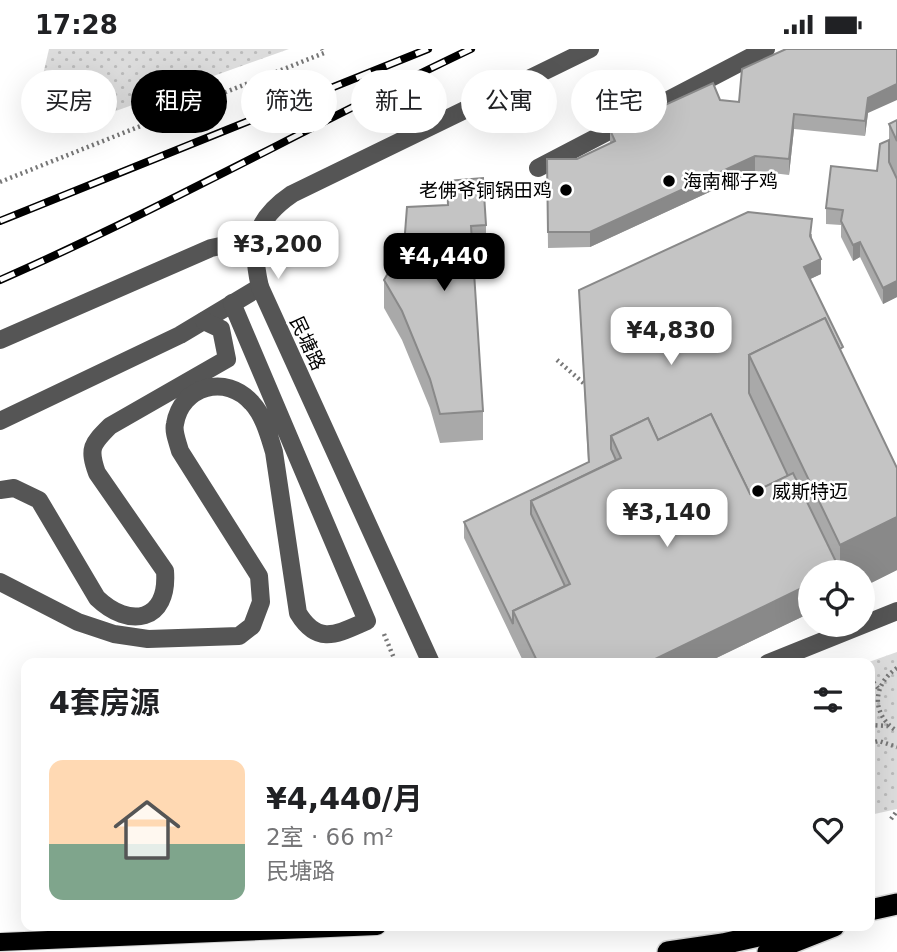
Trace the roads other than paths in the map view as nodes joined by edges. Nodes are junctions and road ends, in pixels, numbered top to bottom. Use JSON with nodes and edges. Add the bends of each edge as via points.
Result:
{"nodes":[{"id":1,"x":590,"y":49,"type":"edge"},
{"id":2,"x":766,"y":49,"type":"edge"},
{"id":3,"x":538,"y":168,"type":"dead end"},
{"id":4,"x":253,"y":246,"type":"junction"},
{"id":5,"x":260,"y":287,"type":"junction"},
{"id":6,"x":232,"y":303,"type":"junction"},
{"id":7,"x":204,"y":321,"type":"junction"},
{"id":8,"x":0,"y":340,"type":"edge"},
{"id":9,"x":0,"y":421,"type":"edge"},
{"id":10,"x":0,"y":489,"type":"edge"},
{"id":11,"x":0,"y":582,"type":"edge"},
{"id":12,"x":897,"y":611,"type":"edge"},
{"id":13,"x":429,"y":658,"type":"edge"},
{"id":14,"x":780,"y":658,"type":"edge"},
{"id":15,"x":259,"y":931,"type":"edge"},
{"id":16,"x":780,"y":931,"type":"edge"},
{"id":17,"x":821,"y":931,"type":"edge"},
{"id":18,"x":0,"y":942,"type":"edge"},
{"id":19,"x":668,"y":952,"type":"edge"},
{"id":20,"x":768,"y":952,"type":"edge"}],
"edges":[{"from":1,"to":4,"type":"street","via":[[292,194],[268,215]]},
{"from":2,"to":3,"type":"street"},
{"from":4,"to":5,"type":"street","name":"民塘路"},
{"from":4,"to":8,"type":"street","via":[[211,248]]},
{"from":5,"to":6,"type":"street"},
{"from":5,"to":13,"type":"street","name":"民塘路"},
{"from":6,"to":7,"type":"street"},
{"from":6,"to":11,"type":"street","via":[[367,621],[338,633],[323,635],[308,629],[298,613],[266,427],[253,403],[235,389],[214,386],[195,391],[180,405],[174,427],[180,451],[259,576],[261,602],[252,626],[239,636],[148,639],[114,634],[78,622]]},
{"from":7,"to":9,"type":"street"},
{"from":7,"to":10,"type":"street","via":[[221,330],[227,359],[110,426],[95,441],[91,456],[97,473],[165,571],[167,590],[156,609],[145,617],[110,611],[97,598],[39,501],[14,488]]},
{"from":12,"to":14,"type":"street"},
{"from":15,"to":18,"type":"main road"},
{"from":16,"to":19,"type":"highway"},
{"from":17,"to":20,"type":"highway"}]}
